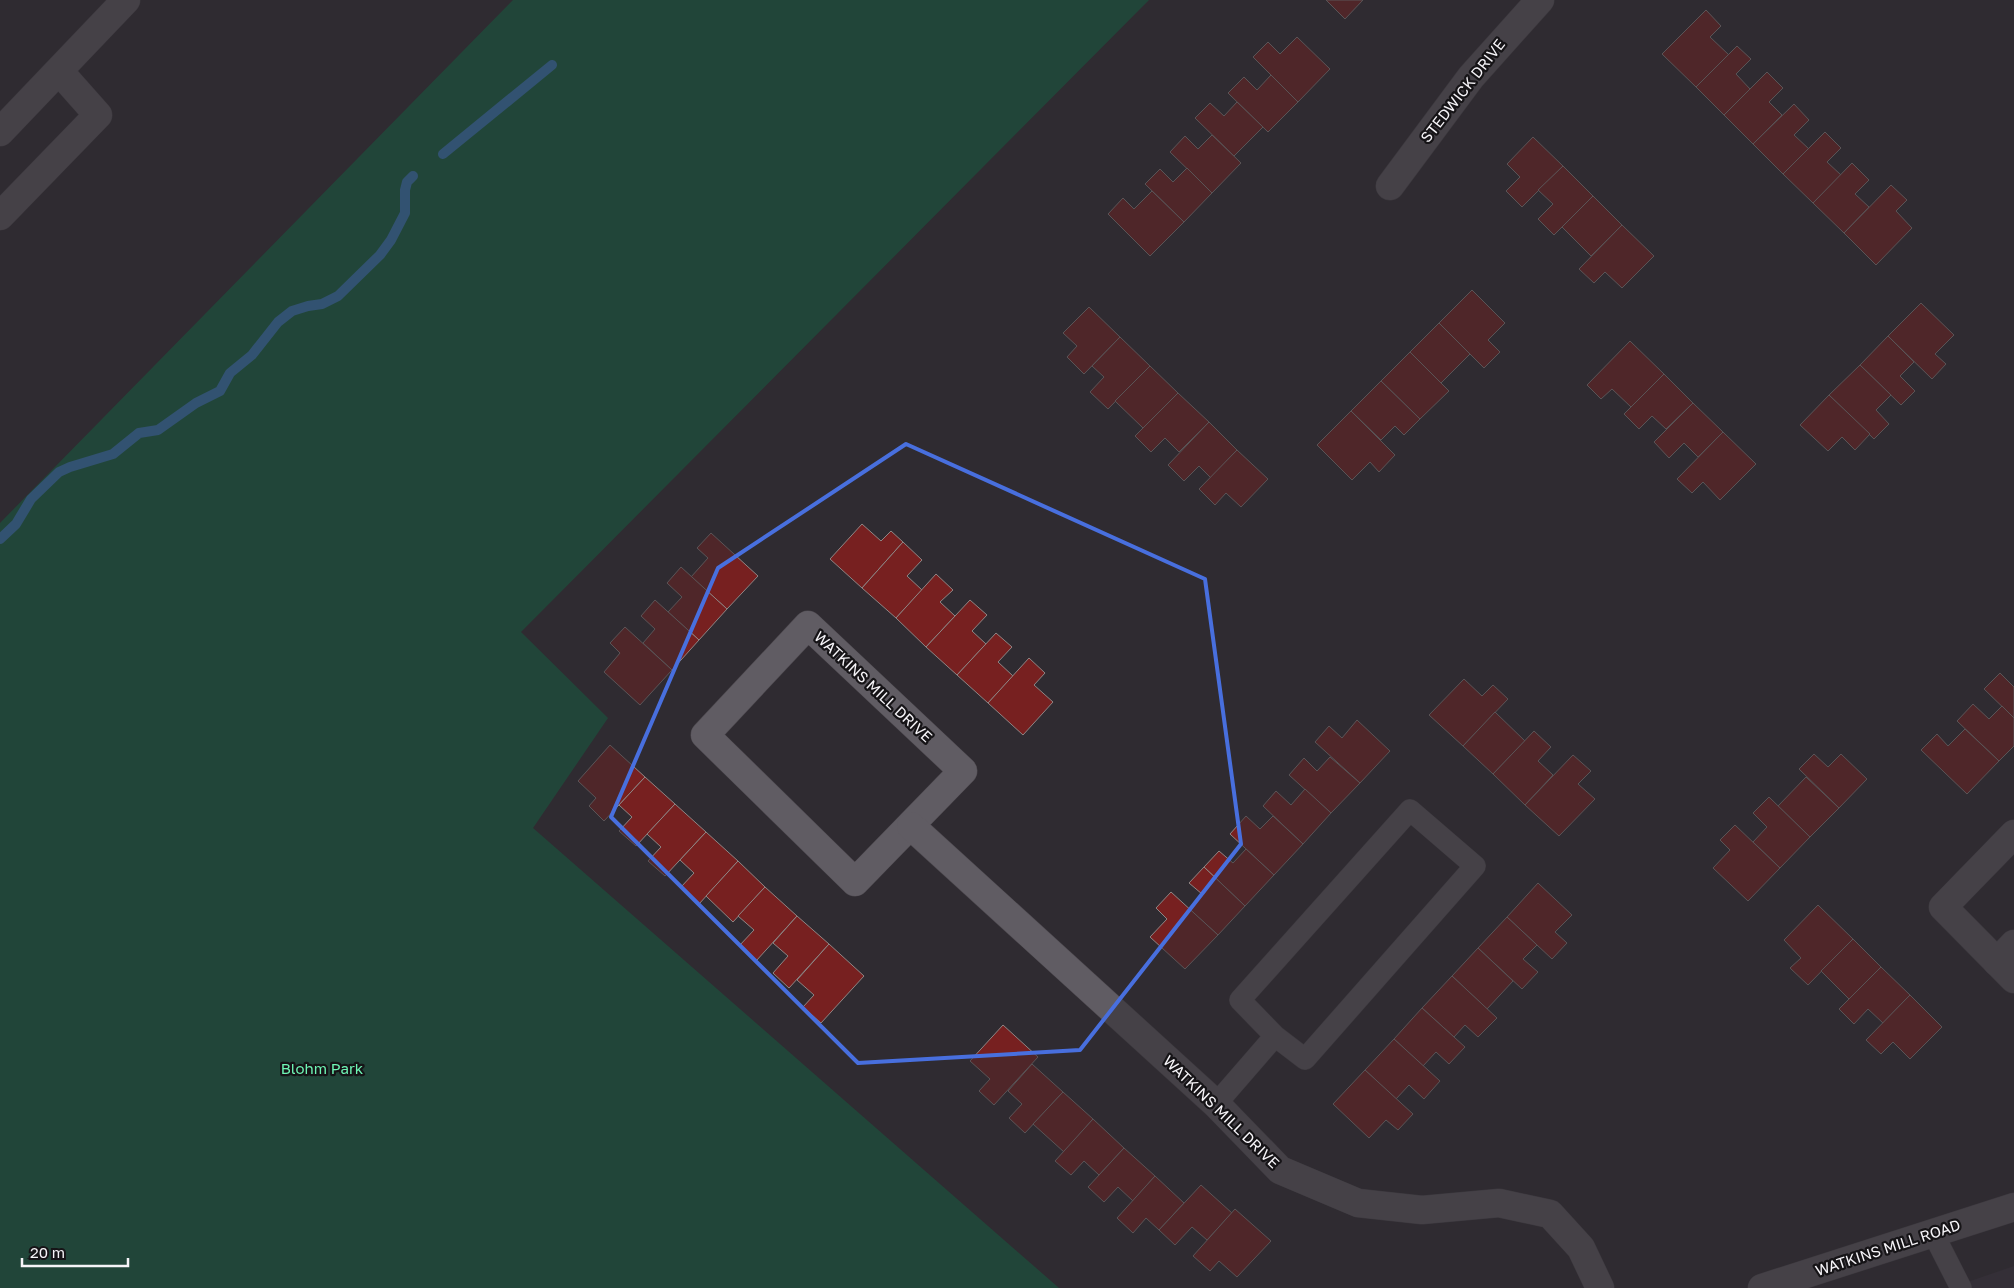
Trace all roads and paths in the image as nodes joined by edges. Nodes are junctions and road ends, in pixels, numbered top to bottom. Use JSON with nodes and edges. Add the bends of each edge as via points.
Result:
{"nodes":[{"id":1,"x":126,"y":0,"type":"edge"},
{"id":2,"x":1540,"y":0,"type":"edge"},
{"id":3,"x":59,"y":71,"type":"junction"},
{"id":4,"x":0,"y":132,"type":"edge"},
{"id":5,"x":1390,"y":186,"type":"dead end"},
{"id":6,"x":0,"y":216,"type":"edge"},
{"id":7,"x":911,"y":826,"type":"junction"},
{"id":8,"x":2014,"y":834,"type":"edge"},
{"id":9,"x":2008,"y":962,"type":"edge"},
{"id":10,"x":1275,"y":1036,"type":"junction"},
{"id":11,"x":1216,"y":1104,"type":"junction"},
{"id":12,"x":2014,"y":1207,"type":"edge"},
{"id":13,"x":1933,"y":1233,"type":"junction"},
{"id":14,"x":1600,"y":1288,"type":"edge"},
{"id":15,"x":1762,"y":1288,"type":"edge"},
{"id":16,"x":1961,"y":1288,"type":"edge"}],
"edges":[{"from":1,"to":3,"type":"street"},
{"from":2,"to":5,"type":"street","name":"STEDWICK DRIVE","via":[[1470,77]]},
{"from":3,"to":4,"type":"street"},
{"from":3,"to":6,"type":"street","via":[[98,115]]},
{"from":7,"to":7,"type":"street","name":"WATKINS MILL DRIVE","via":[[855,882],[705,735],[808,625],[963,770]]},
{"from":7,"to":11,"type":"street","name":"WATKINS MILL DRIVE"},
{"from":8,"to":9,"type":"street","via":[[1943,907]]},
{"from":10,"to":10,"type":"lane","via":[[1305,1059],[1475,866],[1410,810],[1240,1000]]},
{"from":10,"to":11,"type":"lane"},
{"from":11,"to":14,"type":"street","name":"WATKINS MILL DRIVE","via":[[1280,1170],[1358,1203],[1422,1210],[1499,1203],[1550,1214],[1581,1248]]},
{"from":12,"to":13,"type":"street","name":"WATKINS MILL ROAD"},
{"from":13,"to":15,"type":"street","name":"WATKINS MILL ROAD"},
{"from":13,"to":16,"type":"lane"}]}
